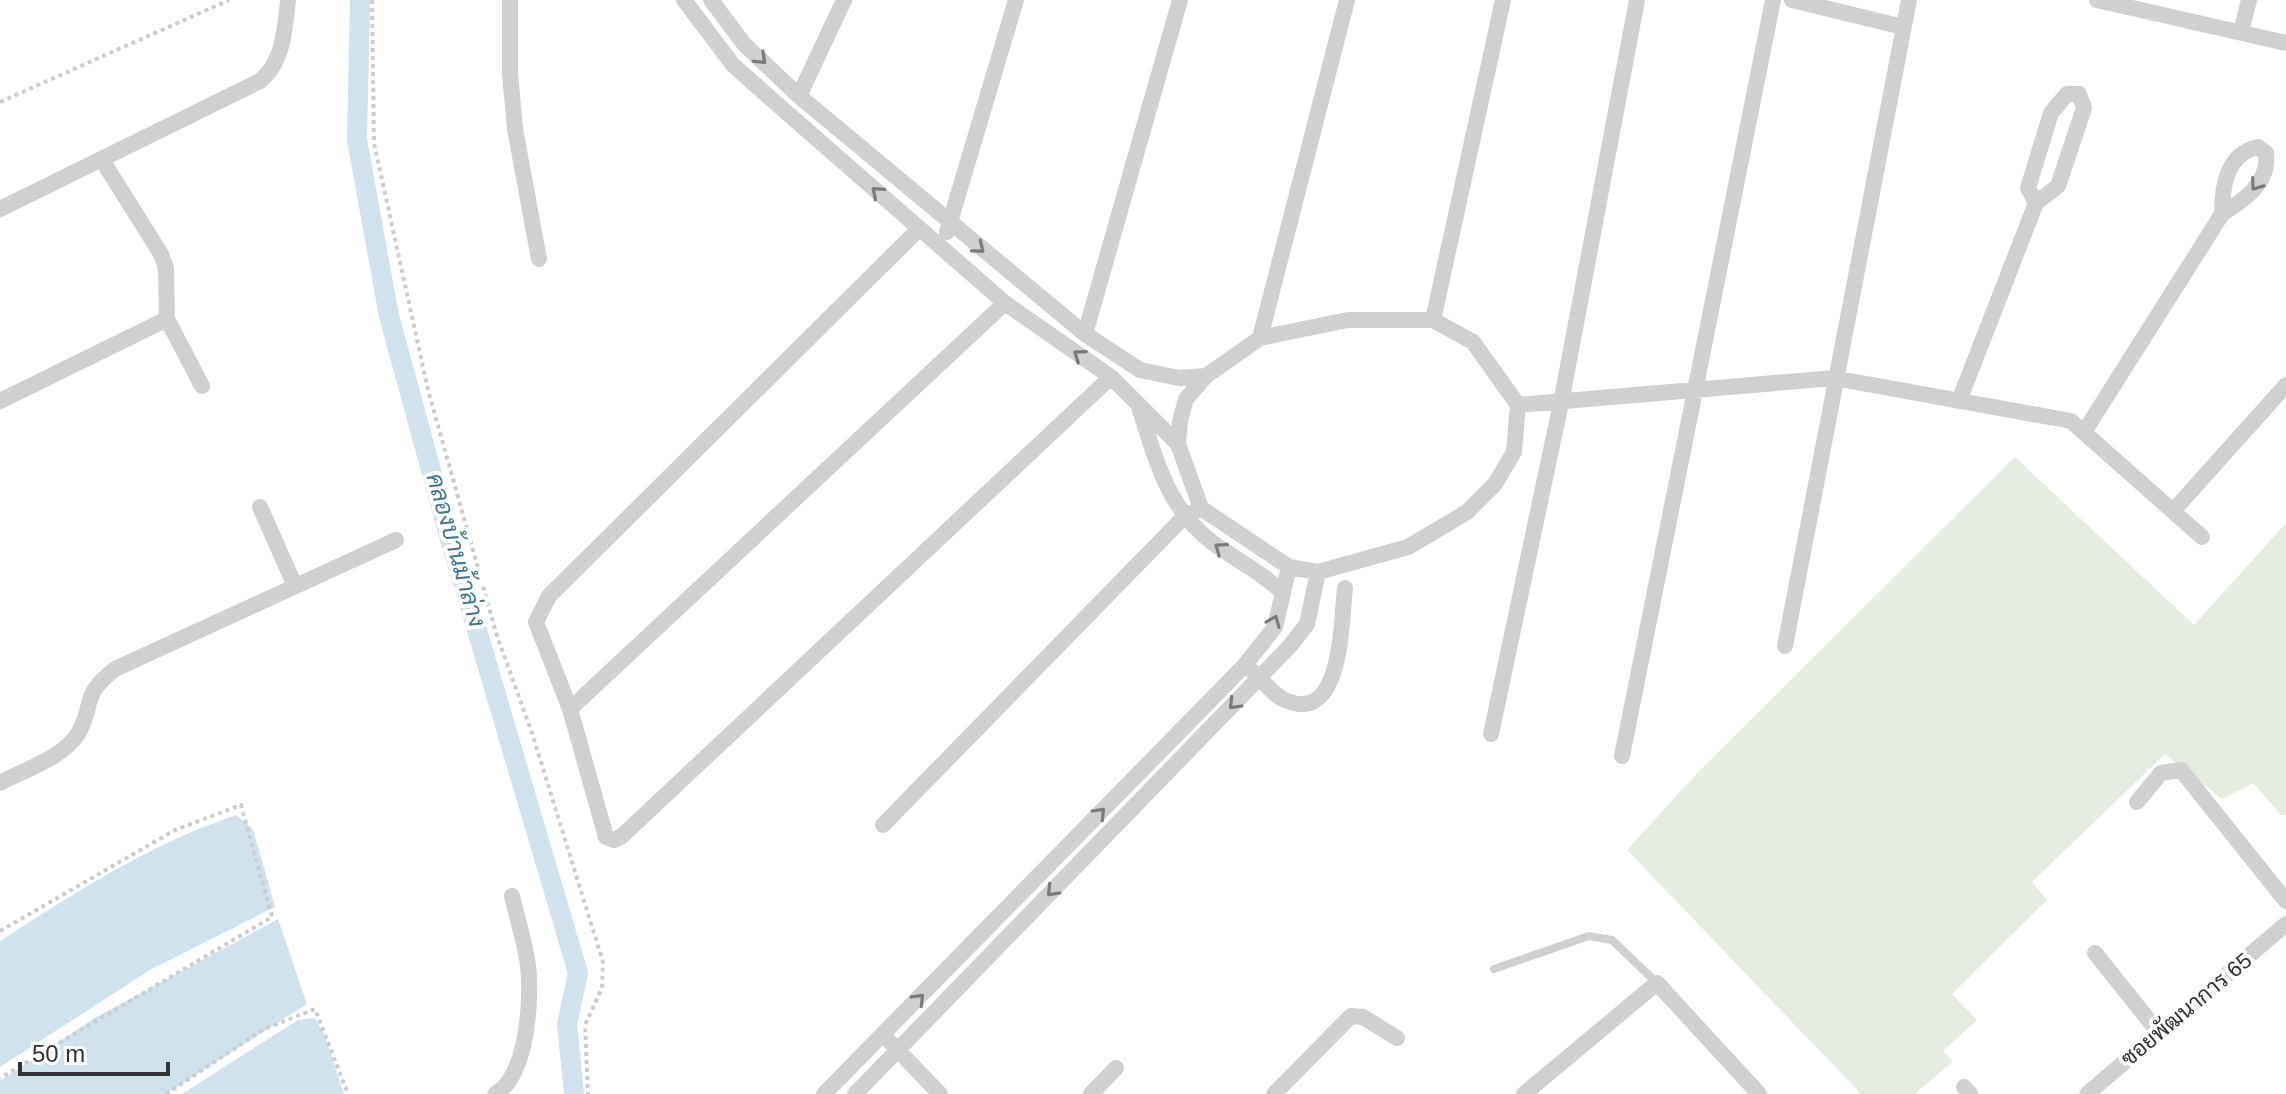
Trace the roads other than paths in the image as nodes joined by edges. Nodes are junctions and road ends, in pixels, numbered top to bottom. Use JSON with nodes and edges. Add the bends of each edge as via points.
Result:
{"nodes":[{"id":1,"x":288,"y":0,"type":"edge"},
{"id":2,"x":510,"y":0,"type":"edge"},
{"id":3,"x":684,"y":0,"type":"edge"},
{"id":4,"x":711,"y":0,"type":"edge"},
{"id":5,"x":844,"y":0,"type":"edge"},
{"id":6,"x":1016,"y":0,"type":"edge"},
{"id":7,"x":1180,"y":0,"type":"edge"},
{"id":8,"x":1347,"y":0,"type":"edge"},
{"id":9,"x":1503,"y":0,"type":"edge"},
{"id":10,"x":1637,"y":0,"type":"edge"},
{"id":11,"x":1773,"y":0,"type":"edge"},
{"id":12,"x":1792,"y":0,"type":"edge"},
{"id":13,"x":1909,"y":0,"type":"edge"},
{"id":14,"x":2097,"y":0,"type":"edge"},
{"id":15,"x":2249,"y":0,"type":"edge"},
{"id":16,"x":1903,"y":27,"type":"junction"},
{"id":17,"x":2241,"y":32,"type":"junction"},
{"id":18,"x":2286,"y":43,"type":"edge"},
{"id":19,"x":799,"y":96,"type":"junction"},
{"id":20,"x":102,"y":160,"type":"junction"},
{"id":21,"x":2036,"y":203,"type":"junction"},
{"id":22,"x":0,"y":209,"type":"edge"},
{"id":23,"x":2222,"y":214,"type":"dead end"},
{"id":24,"x":950,"y":224,"type":"junction"},
{"id":25,"x":919,"y":229,"type":"junction"},
{"id":26,"x":941,"y":248,"type":"junction"},
{"id":27,"x":539,"y":259,"type":"dead end"},
{"id":28,"x":1005,"y":303,"type":"junction"},
{"id":29,"x":167,"y":319,"type":"junction"},
{"id":30,"x":1433,"y":320,"type":"junction"},
{"id":31,"x":1085,"y":334,"type":"junction"},
{"id":32,"x":1260,"y":338,"type":"junction"},
{"id":33,"x":1206,"y":376,"type":"junction"},
{"id":34,"x":1111,"y":377,"type":"junction"},
{"id":35,"x":1834,"y":378,"type":"junction"},
{"id":36,"x":2286,"y":385,"type":"edge"},
{"id":37,"x":202,"y":386,"type":"dead end"},
{"id":38,"x":1696,"y":392,"type":"junction"},
{"id":39,"x":0,"y":401,"type":"edge"},
{"id":40,"x":1959,"y":401,"type":"junction"},
{"id":41,"x":1561,"y":403,"type":"junction"},
{"id":42,"x":1518,"y":405,"type":"junction"},
{"id":43,"x":1139,"y":407,"type":"junction"},
{"id":44,"x":2084,"y":432,"type":"junction"},
{"id":45,"x":1178,"y":444,"type":"junction"},
{"id":46,"x":260,"y":507,"type":"dead end"},
{"id":47,"x":1201,"y":508,"type":"junction"},
{"id":48,"x":2173,"y":511,"type":"junction"},
{"id":49,"x":1184,"y":517,"type":"junction"},
{"id":50,"x":2202,"y":537,"type":"dead end"},
{"id":51,"x":396,"y":540,"type":"dead end"},
{"id":52,"x":1289,"y":567,"type":"junction"},
{"id":53,"x":1318,"y":572,"type":"junction"},
{"id":54,"x":295,"y":586,"type":"junction"},
{"id":55,"x":1345,"y":588,"type":"dead end"},
{"id":56,"x":1283,"y":593,"type":"junction"},
{"id":57,"x":1785,"y":646,"type":"dead end"},
{"id":58,"x":1244,"y":666,"type":"junction"},
{"id":59,"x":1260,"y":677,"type":"junction"},
{"id":60,"x":570,"y":709,"type":"junction"},
{"id":61,"x":1491,"y":734,"type":"dead end"},
{"id":62,"x":1622,"y":756,"type":"dead end"},
{"id":63,"x":0,"y":783,"type":"edge"},
{"id":64,"x":2137,"y":802,"type":"dead end"},
{"id":65,"x":883,"y":825,"type":"dead end"},
{"id":66,"x":512,"y":896,"type":"dead end"},
{"id":67,"x":2286,"y":901,"type":"edge"},
{"id":68,"x":2286,"y":924,"type":"edge"},
{"id":69,"x":2095,"y":953,"type":"dead end"},
{"id":70,"x":1494,"y":969,"type":"dead end"},
{"id":71,"x":1657,"y":983,"type":"junction"},
{"id":72,"x":2159,"y":1033,"type":"junction"},
{"id":73,"x":884,"y":1035,"type":"junction"},
{"id":74,"x":1397,"y":1038,"type":"dead end"},
{"id":75,"x":897,"y":1051,"type":"junction"},
{"id":76,"x":1116,"y":1068,"type":"dead end"},
{"id":77,"x":2092,"y":1092,"type":"edge"},
{"id":78,"x":495,"y":1094,"type":"edge"},
{"id":79,"x":824,"y":1094,"type":"edge"},
{"id":80,"x":855,"y":1094,"type":"edge"},
{"id":81,"x":940,"y":1094,"type":"edge"},
{"id":82,"x":1091,"y":1094,"type":"edge"},
{"id":83,"x":1274,"y":1094,"type":"edge"},
{"id":84,"x":1524,"y":1094,"type":"edge"},
{"id":85,"x":1759,"y":1094,"type":"edge"}],
"edges":[{"from":1,"to":20,"type":"street","via":[[272,71]]},
{"from":2,"to":27,"type":"street","via":[[514,115]]},
{"from":25,"to":3,"type":"street","one_way":true,"via":[[733,65]]},
{"from":4,"to":19,"type":"street","one_way":true,"via":[[744,44]]},
{"from":5,"to":19,"type":"street"},
{"from":6,"to":24,"type":"street"},
{"from":7,"to":31,"type":"street"},
{"from":8,"to":32,"type":"street"},
{"from":9,"to":30,"type":"street"},
{"from":10,"to":41,"type":"street"},
{"from":11,"to":38,"type":"street"},
{"from":12,"to":16,"type":"street"},
{"from":13,"to":16,"type":"street"},
{"from":14,"to":17,"type":"street"},
{"from":15,"to":17,"type":"street"},
{"from":16,"to":35,"type":"street"},
{"from":17,"to":18,"type":"street"},
{"from":19,"to":24,"type":"street"},
{"from":20,"to":22,"type":"street"},
{"from":20,"to":29,"type":"street","via":[[161,254]]},
{"from":21,"to":21,"type":"street","via":[[2028,188],[2051,113],[2067,94],[2079,94],[2084,108],[2058,186]]},
{"from":21,"to":40,"type":"street"},
{"from":23,"to":44,"type":"street"},
{"from":24,"to":26,"type":"street"},
{"from":24,"to":31,"type":"street","one_way":true},
{"from":25,"to":26,"type":"street"},
{"from":25,"to":60,"type":"street","via":[[549,596],[536,622]]},
{"from":26,"to":28,"type":"street"},
{"from":34,"to":28,"type":"street","one_way":true},
{"from":28,"to":60,"type":"street"},
{"from":29,"to":37,"type":"street"},
{"from":29,"to":39,"type":"street"},
{"from":30,"to":32,"type":"street","via":[[1348,320]]},
{"from":30,"to":42,"type":"street","via":[[1473,342]]},
{"from":31,"to":33,"type":"street","via":[[1140,370],[1179,378]]},
{"from":32,"to":33,"type":"street"},
{"from":33,"to":45,"type":"street","via":[[1186,399]]},
{"from":34,"to":43,"type":"street"},
{"from":34,"to":60,"type":"street","via":[[614,840],[606,837]]},
{"from":35,"to":38,"type":"street"},
{"from":35,"to":40,"type":"street"},
{"from":35,"to":57,"type":"street"},
{"from":36,"to":48,"type":"street"},
{"from":38,"to":41,"type":"street"},
{"from":38,"to":62,"type":"street"},
{"from":40,"to":44,"type":"street","via":[[2071,421]]},
{"from":41,"to":42,"type":"street"},
{"from":41,"to":61,"type":"street"},
{"from":42,"to":53,"type":"street","via":[[1514,452],[1495,484],[1467,512],[1408,547]]},
{"from":43,"to":45,"type":"street"},
{"from":43,"to":49,"type":"street","via":[[1157,464]]},
{"from":44,"to":48,"type":"street"},
{"from":45,"to":47,"type":"street"},
{"from":46,"to":54,"type":"street"},
{"from":47,"to":49,"type":"street"},
{"from":47,"to":52,"type":"street"},
{"from":48,"to":50,"type":"street"},
{"from":56,"to":49,"type":"street","one_way":true},
{"from":49,"to":65,"type":"street"},
{"from":51,"to":54,"type":"street"},
{"from":52,"to":53,"type":"street"},
{"from":52,"to":56,"type":"street"},
{"from":53,"to":59,"type":"street","via":[[1307,624]]},
{"from":54,"to":63,"type":"street","via":[[115,669],[96,684],[78,733],[60,751]]},
{"from":55,"to":59,"type":"street","via":[[1326,692],[1315,702],[1298,705],[1274,693]]},
{"from":58,"to":56,"type":"street","one_way":true,"via":[[1275,627]]},
{"from":58,"to":59,"type":"street"},
{"from":73,"to":58,"type":"street","one_way":true},
{"from":59,"to":75,"type":"street","one_way":true},
{"from":64,"to":67,"type":"street","via":[[2161,773],[2181,770]]},
{"from":66,"to":78,"type":"street","via":[[530,980],[519,1070]]},
{"from":68,"to":72,"type":"street","name":"ซอยพัฒนาการ 65"},
{"from":69,"to":72,"type":"street"},
{"from":70,"to":71,"type":"lane","via":[[1589,936],[1612,940]]},
{"from":71,"to":84,"type":"street"},
{"from":71,"to":85,"type":"street"},
{"from":72,"to":77,"type":"street","name":"ซอยพัฒนาการ 65"},
{"from":73,"to":75,"type":"street"},
{"from":73,"to":79,"type":"street"},
{"from":74,"to":83,"type":"street","via":[[1363,1017],[1351,1016]]},
{"from":75,"to":80,"type":"street"},
{"from":75,"to":81,"type":"street"},
{"from":76,"to":82,"type":"street"}]}
